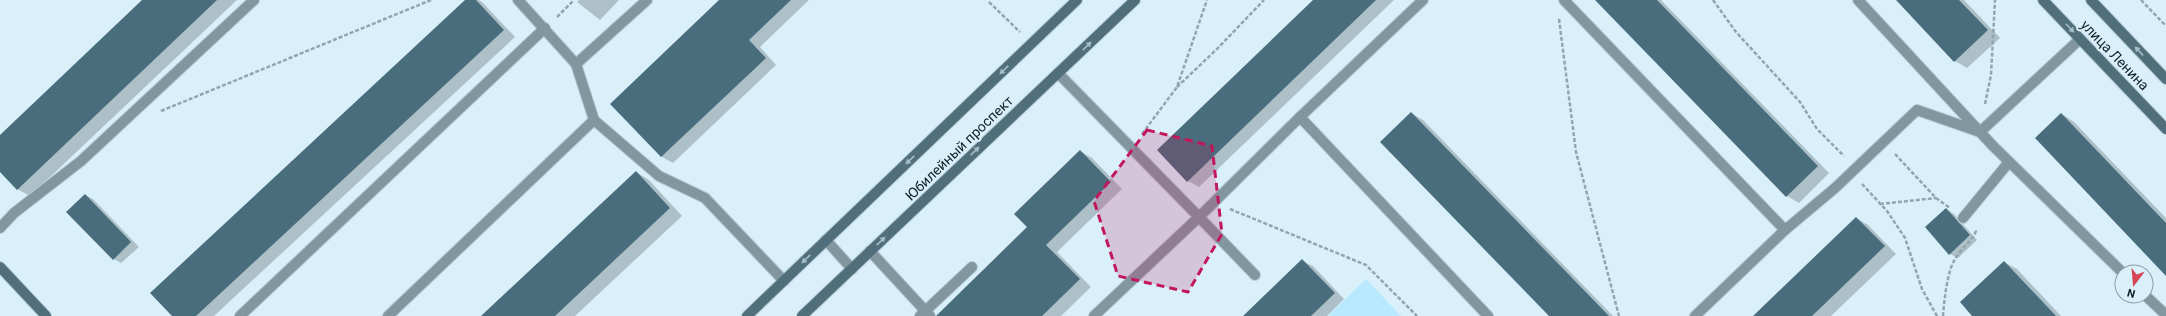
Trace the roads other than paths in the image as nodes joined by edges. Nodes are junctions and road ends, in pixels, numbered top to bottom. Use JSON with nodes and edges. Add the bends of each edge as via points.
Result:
{"nodes":[{"id":1,"x":254,"y":0,"type":"edge"},
{"id":2,"x":518,"y":0,"type":"edge"},
{"id":3,"x":648,"y":0,"type":"edge"},
{"id":4,"x":1077,"y":0,"type":"edge"},
{"id":5,"x":1135,"y":0,"type":"edge"},
{"id":6,"x":1423,"y":0,"type":"edge"},
{"id":7,"x":1564,"y":0,"type":"edge"},
{"id":8,"x":1858,"y":0,"type":"edge"},
{"id":9,"x":2043,"y":0,"type":"edge"},
{"id":10,"x":2091,"y":0,"type":"edge"},
{"id":11,"x":545,"y":28,"type":"junction"},
{"id":12,"x":2080,"y":39,"type":"junction"},
{"id":13,"x":576,"y":64,"type":"junction"},
{"id":14,"x":1058,"y":72,"type":"junction"},
{"id":15,"x":2166,"y":79,"type":"edge"},
{"id":16,"x":1300,"y":117,"type":"junction"},
{"id":17,"x":594,"y":120,"type":"junction"},
{"id":18,"x":2166,"y":130,"type":"edge"},
{"id":19,"x":1980,"y":132,"type":"junction"},
{"id":20,"x":2009,"y":162,"type":"junction"},
{"id":21,"x":1199,"y":217,"type":"junction"},
{"id":22,"x":1963,"y":218,"type":"dead end"},
{"id":23,"x":0,"y":228,"type":"edge"},
{"id":24,"x":1785,"y":230,"type":"junction"},
{"id":25,"x":826,"y":240,"type":"junction"},
{"id":26,"x":870,"y":251,"type":"junction"},
{"id":27,"x":2114,"y":264,"type":"edge"},
{"id":28,"x":972,"y":267,"type":"dead end"},
{"id":29,"x":0,"y":268,"type":"edge"},
{"id":30,"x":852,"y":269,"type":"junction"},
{"id":31,"x":1255,"y":276,"type":"dead end"},
{"id":32,"x":784,"y":281,"type":"junction"},
{"id":33,"x":2154,"y":304,"type":"edge"},
{"id":34,"x":925,"y":314,"type":"edge"},
{"id":35,"x":2166,"y":315,"type":"edge"},
{"id":36,"x":46,"y":316,"type":"edge"},
{"id":37,"x":240,"y":316,"type":"edge"},
{"id":38,"x":388,"y":316,"type":"edge"},
{"id":39,"x":747,"y":316,"type":"edge"},
{"id":40,"x":802,"y":316,"type":"edge"},
{"id":41,"x":1094,"y":316,"type":"edge"},
{"id":42,"x":1488,"y":316,"type":"edge"},
{"id":43,"x":1695,"y":316,"type":"edge"}],
"edges":[{"from":1,"to":23,"type":"lane","via":[[81,161],[14,212]]},
{"from":2,"to":11,"type":"lane"},
{"from":3,"to":13,"type":"lane"},
{"from":4,"to":25,"type":"main road","name":"Юбилейный проспект","one_way":true},
{"from":14,"to":5,"type":"main road","name":"Юбилейный проспект","one_way":true},
{"from":6,"to":16,"type":"lane"},
{"from":7,"to":24,"type":"lane"},
{"from":8,"to":19,"type":"lane"},
{"from":9,"to":12,"type":"main road","name":"улица Ленина","one_way":true},
{"from":15,"to":10,"type":"main road","name":"улица Ленина","one_way":true},
{"from":11,"to":13,"type":"lane"},
{"from":11,"to":37,"type":"lane"},
{"from":12,"to":18,"type":"main road","name":"улица Ленина"},
{"from":12,"to":19,"type":"lane"},
{"from":13,"to":17,"type":"lane"},
{"from":14,"to":21,"type":"lane"},
{"from":26,"to":14,"type":"main road","name":"Юбилейный проспект","one_way":true},
{"from":16,"to":21,"type":"lane"},
{"from":16,"to":42,"type":"lane"},
{"from":17,"to":32,"type":"lane","via":[[659,176],[705,198]]},
{"from":17,"to":38,"type":"lane"},
{"from":19,"to":20,"type":"lane"},
{"from":19,"to":24,"type":"lane","via":[[1917,110],[1853,171]]},
{"from":20,"to":22,"type":"lane"},
{"from":20,"to":27,"type":"lane"},
{"from":21,"to":31,"type":"lane"},
{"from":21,"to":41,"type":"lane"},
{"from":24,"to":43,"type":"lane"},
{"from":25,"to":30,"type":"lane"},
{"from":25,"to":32,"type":"main road","name":"Юбилейный проспект","one_way":true},
{"from":26,"to":30,"type":"main road","name":"Юбилейный проспект"},
{"from":26,"to":34,"type":"lane"},
{"from":28,"to":34,"type":"lane"},
{"from":29,"to":36,"type":"main road"},
{"from":30,"to":40,"type":"main road","name":"Юбилейный проспект"},
{"from":32,"to":39,"type":"main road","name":"Юбилейный проспект"},
{"from":33,"to":35,"type":"lane"}]}
